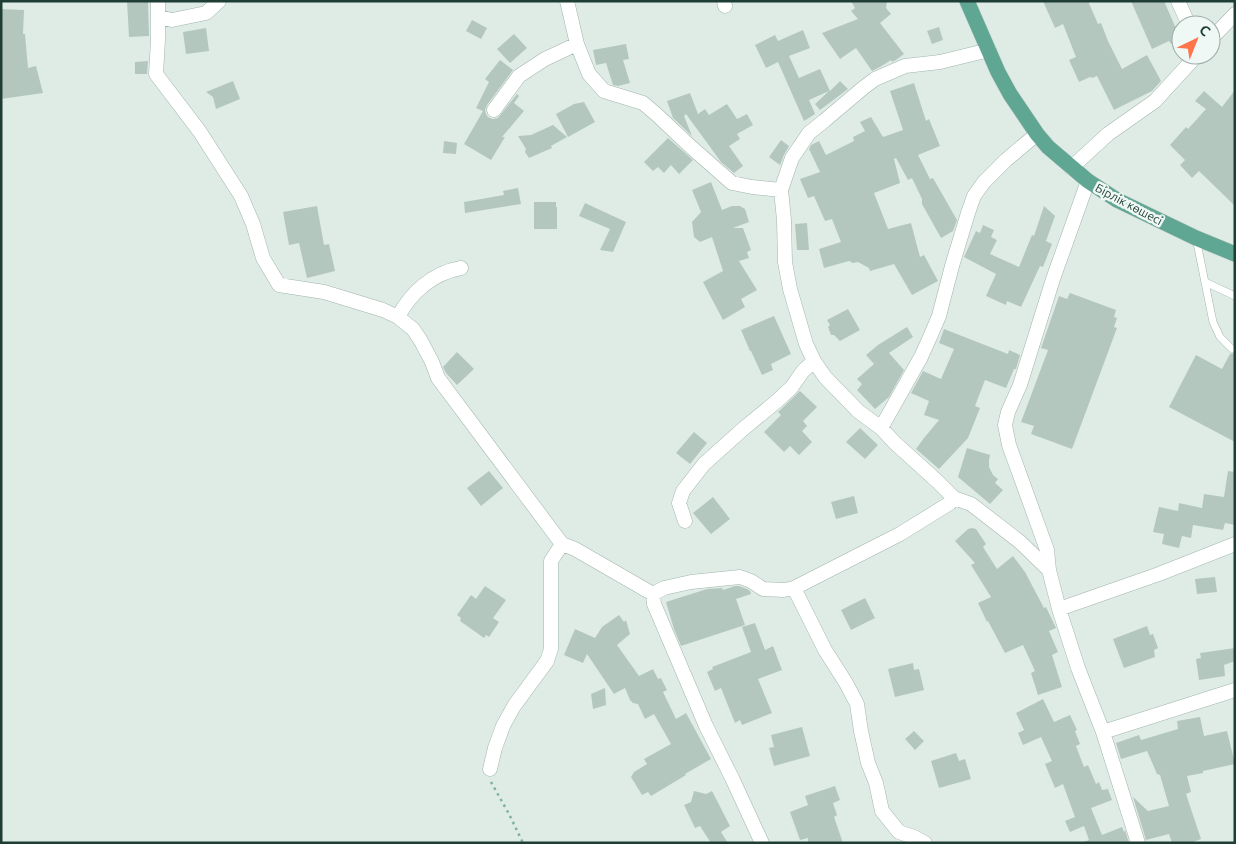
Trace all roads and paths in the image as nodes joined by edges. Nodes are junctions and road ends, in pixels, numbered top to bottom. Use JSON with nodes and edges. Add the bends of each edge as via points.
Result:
{"nodes":[{"id":1,"x":158,"y":1,"type":"edge"},
{"id":2,"x":219,"y":1,"type":"edge"},
{"id":3,"x":567,"y":1,"type":"edge"},
{"id":4,"x":967,"y":1,"type":"edge"},
{"id":5,"x":1178,"y":1,"type":"edge"},
{"id":6,"x":1235,"y":14,"type":"edge"},
{"id":7,"x":1184,"y":15,"type":"edge"},
{"id":8,"x":159,"y":17,"type":"junction"},
{"id":9,"x":1221,"y":29,"type":"edge"},
{"id":10,"x":577,"y":44,"type":"junction"},
{"id":11,"x":989,"y":50,"type":"junction"},
{"id":12,"x":1188,"y":65,"type":"edge"},
{"id":13,"x":494,"y":110,"type":"dead end"},
{"id":14,"x":1037,"y":134,"type":"junction"},
{"id":15,"x":1071,"y":168,"type":"junction"},
{"id":16,"x":1088,"y":181,"type":"junction"},
{"id":17,"x":781,"y":190,"type":"junction"},
{"id":18,"x":1196,"y":238,"type":"junction"},
{"id":19,"x":1235,"y":254,"type":"edge"},
{"id":20,"x":461,"y":268,"type":"dead end"},
{"id":21,"x":1204,"y":282,"type":"junction"},
{"id":22,"x":1235,"y":296,"type":"edge"},
{"id":23,"x":398,"y":318,"type":"junction"},
{"id":24,"x":1232,"y":350,"type":"dead end"},
{"id":25,"x":814,"y":361,"type":"junction"},
{"id":26,"x":881,"y":428,"type":"junction"},
{"id":27,"x":954,"y":498,"type":"junction"},
{"id":28,"x":684,"y":521,"type":"dead end"},
{"id":29,"x":562,"y":544,"type":"junction"},
{"id":30,"x":1235,"y":544,"type":"edge"},
{"id":31,"x":1049,"y":570,"type":"junction"},
{"id":32,"x":794,"y":588,"type":"junction"},
{"id":33,"x":653,"y":594,"type":"junction"},
{"id":34,"x":1059,"y":609,"type":"junction"},
{"id":35,"x":1235,"y":690,"type":"edge"},
{"id":36,"x":1103,"y":732,"type":"junction"},
{"id":37,"x":490,"y":769,"type":"joint"},
{"id":38,"x":523,"y":843,"type":"edge"},
{"id":39,"x":762,"y":843,"type":"edge"},
{"id":40,"x":925,"y":843,"type":"edge"},
{"id":41,"x":1138,"y":843,"type":"edge"}],
"edges":[{"from":1,"to":8,"type":"street"},
{"from":2,"to":8,"type":"street","via":[[206,13],[172,20]]},
{"from":3,"to":10,"type":"street"},
{"from":4,"to":11,"type":"main road","name":"Бірлік көшесі"},
{"from":5,"to":7,"type":"street"},
{"from":6,"to":9,"type":"street"},
{"from":8,"to":23,"type":"street","via":[[156,74],[200,132],[241,196],[263,258],[279,285],[324,292],[383,310]]},
{"from":10,"to":13,"type":"street","via":[[519,76]]},
{"from":10,"to":17,"type":"street","via":[[589,74],[604,91],[643,103],[732,183]]},
{"from":11,"to":14,"type":"main road","name":"Бірлік көшесі","via":[[1010,94]]},
{"from":11,"to":17,"type":"street","via":[[940,62],[906,66],[875,79],[809,132],[792,158]]},
{"from":12,"to":15,"type":"street","via":[[1155,101],[1108,134]]},
{"from":14,"to":15,"type":"main road","name":"Бірлік көшесі"},
{"from":14,"to":26,"type":"street","via":[[1006,160],[974,196],[930,337]]},
{"from":15,"to":16,"type":"main road","name":"Бірлік көшесі"},
{"from":16,"to":18,"type":"main road","name":"Бірлік көшесі","via":[[1117,200]]},
{"from":16,"to":31,"type":"street","via":[[1005,425],[1009,445],[1047,550]]},
{"from":17,"to":25,"type":"street","via":[[785,262],[790,289]]},
{"from":18,"to":19,"type":"main road","name":"Бірлік көшесі"},
{"from":18,"to":21,"type":"lane"},
{"from":20,"to":23,"type":"street","via":[[431,279],[404,305]]},
{"from":21,"to":22,"type":"lane"},
{"from":21,"to":24,"type":"lane","via":[[1212,322]]},
{"from":23,"to":29,"type":"street","via":[[413,329],[438,378]]},
{"from":25,"to":26,"type":"street","via":[[858,411]]},
{"from":25,"to":28,"type":"street","via":[[777,401],[704,464],[683,491],[679,502]]},
{"from":26,"to":27,"type":"street"},
{"from":27,"to":31,"type":"street","via":[[970,504],[1020,542]]},
{"from":27,"to":32,"type":"street","via":[[950,504],[900,534]]},
{"from":29,"to":33,"type":"street","via":[[575,548]]},
{"from":29,"to":37,"type":"street","via":[[551,562],[551,649],[547,661],[503,726]]},
{"from":30,"to":34,"type":"street"},
{"from":31,"to":34,"type":"street"},
{"from":32,"to":33,"type":"street","via":[[763,589],[740,577],[691,582]]},
{"from":32,"to":40,"type":"street","via":[[857,704],[868,763],[882,811],[899,832]]},
{"from":33,"to":39,"type":"street","via":[[654,604],[706,726]]},
{"from":34,"to":36,"type":"street"},
{"from":35,"to":36,"type":"street"},
{"from":36,"to":41,"type":"street"},
{"from":37,"to":38,"type":"path","via":[[491,782]]}]}
